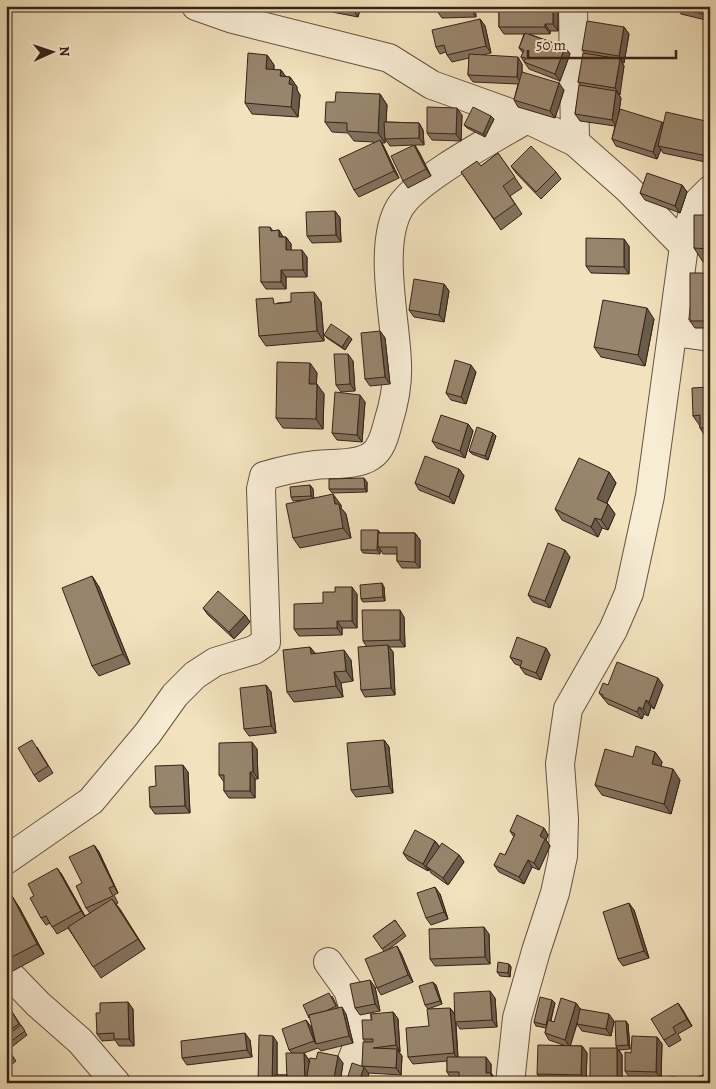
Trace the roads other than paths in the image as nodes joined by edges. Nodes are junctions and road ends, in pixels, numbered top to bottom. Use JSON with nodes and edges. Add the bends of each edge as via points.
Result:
{"nodes":[{"id":1,"x":196,"y":6,"type":"edge"},
{"id":2,"x":573,"y":6,"type":"edge"},
{"id":3,"x":527,"y":119,"type":"junction"},
{"id":4,"x":575,"y":142,"type":"junction"},
{"id":5,"x":710,"y":190,"type":"edge"},
{"id":6,"x":684,"y":246,"type":"junction"},
{"id":7,"x":674,"y":332,"type":"junction"},
{"id":8,"x":710,"y":337,"type":"edge"},
{"id":9,"x":6,"y":860,"type":"edge"},
{"id":10,"x":328,"y":962,"type":"dead end"},
{"id":11,"x":6,"y":971,"type":"edge"},
{"id":12,"x":116,"y":1083,"type":"edge"},
{"id":13,"x":343,"y":1083,"type":"edge"},
{"id":14,"x":510,"y":1083,"type":"edge"}],
"edges":[{"from":1,"to":3,"type":"street","via":[[389,58],[432,85]]},
{"from":2,"to":4,"type":"street"},
{"from":3,"to":4,"type":"street"},
{"from":3,"to":9,"type":"street","via":[[455,162],[417,189],[400,207],[391,230],[389,268],[396,388],[384,440],[372,456],[353,462],[289,469],[264,476],[261,489],[266,642],[254,650],[215,662],[195,675],[91,801]]},
{"from":4,"to":6,"type":"street","via":[[627,188]]},
{"from":5,"to":6,"type":"street","via":[[695,205]]},
{"from":6,"to":7,"type":"street"},
{"from":7,"to":8,"type":"street"},
{"from":7,"to":14,"type":"street","via":[[650,496],[629,594],[613,630],[568,709],[560,764],[563,856],[556,893],[518,1018]]},
{"from":10,"to":13,"type":"street","via":[[348,990],[356,1016],[359,1042]]},
{"from":11,"to":12,"type":"street","via":[[80,1041]]}]}
